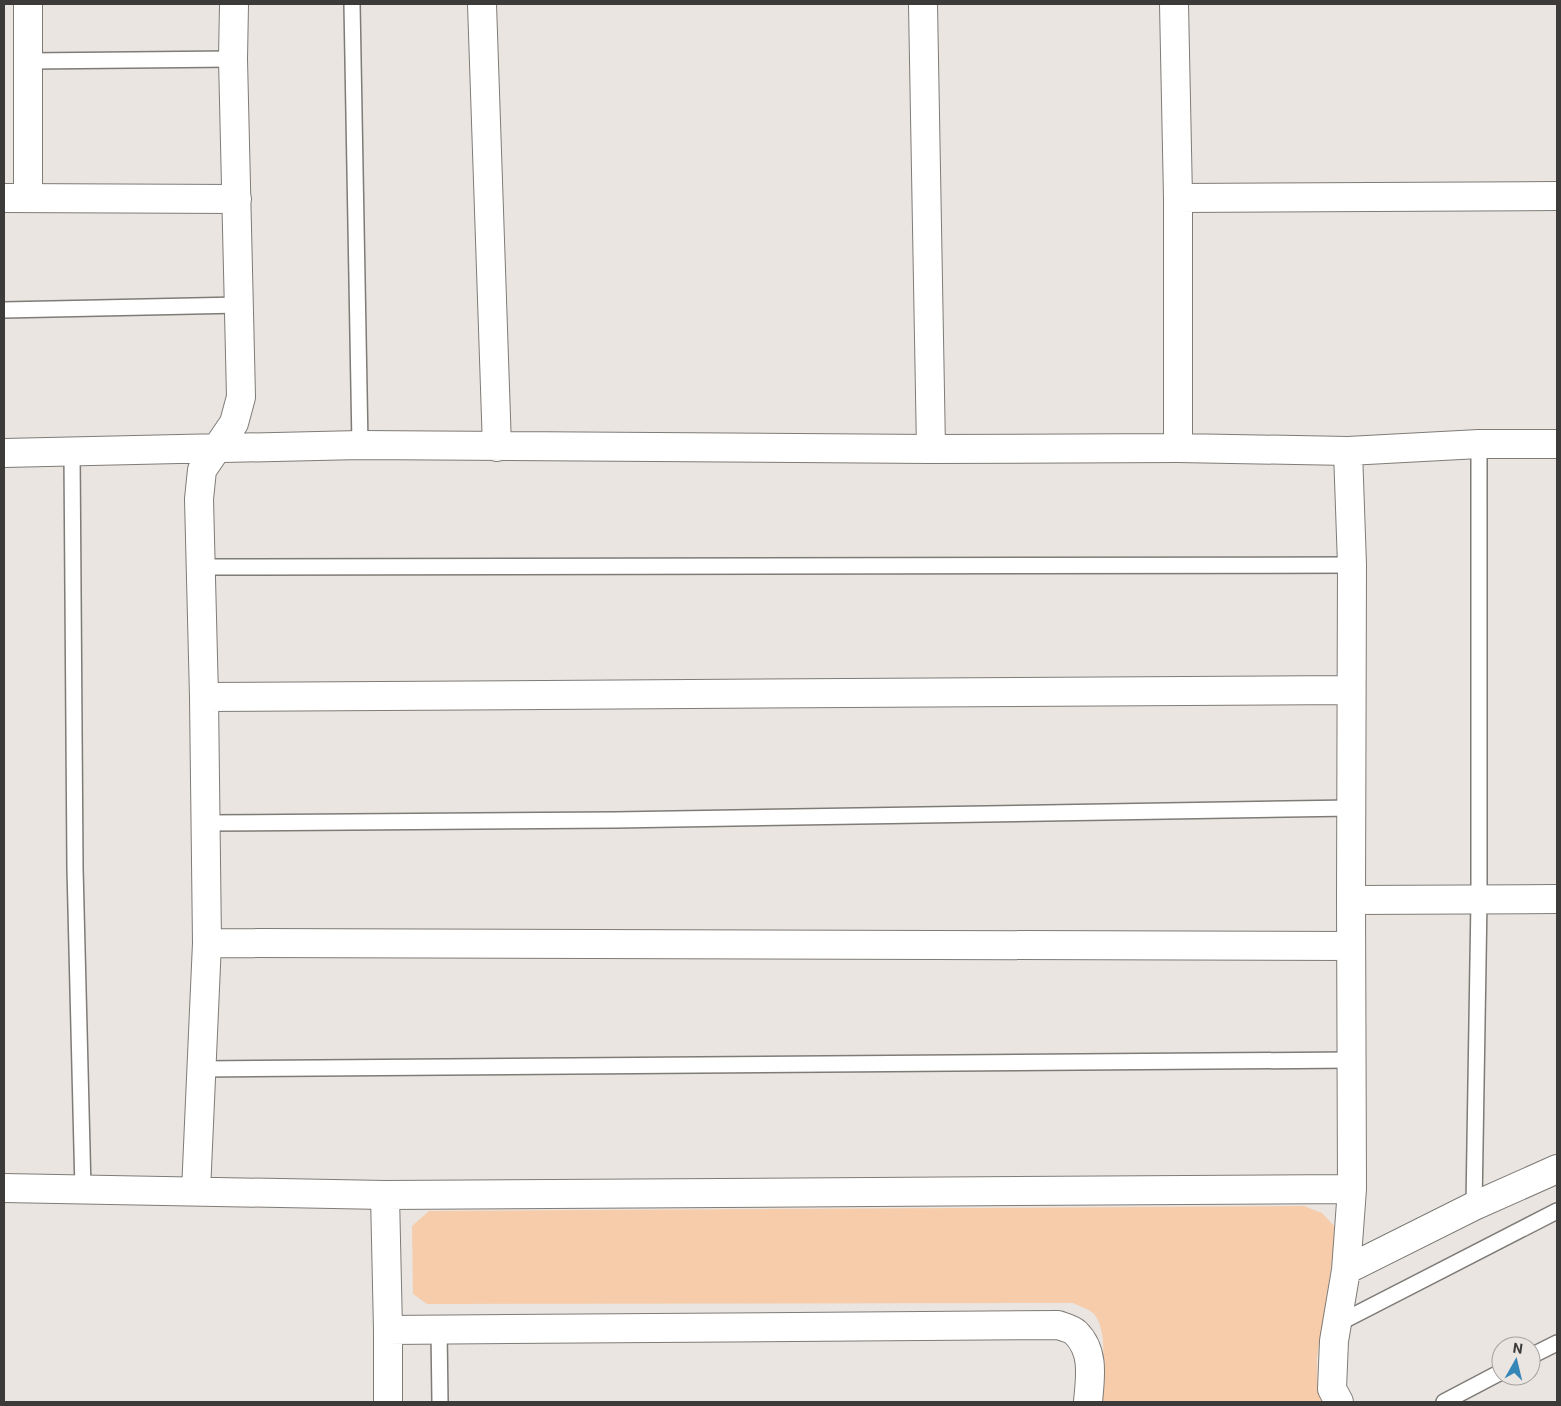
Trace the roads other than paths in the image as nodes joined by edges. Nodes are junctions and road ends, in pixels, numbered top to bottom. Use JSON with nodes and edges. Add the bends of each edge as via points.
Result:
{"nodes":[{"id":1,"x":28,"y":4,"type":"edge"},
{"id":2,"x":234,"y":4,"type":"edge"},
{"id":3,"x":352,"y":4,"type":"edge"},
{"id":4,"x":482,"y":4,"type":"edge"},
{"id":5,"x":923,"y":4,"type":"edge"},
{"id":6,"x":1174,"y":4,"type":"edge"},
{"id":7,"x":233,"y":59,"type":"junction"},
{"id":8,"x":29,"y":61,"type":"junction"},
{"id":9,"x":1557,"y":196,"type":"edge"},
{"id":10,"x":16,"y":198,"type":"edge"},
{"id":11,"x":1178,"y":198,"type":"junction"},
{"id":12,"x":237,"y":199,"type":"junction"},
{"id":13,"x":240,"y":305,"type":"junction"},
{"id":14,"x":4,"y":310,"type":"edge"},
{"id":15,"x":1479,"y":444,"type":"junction"},
{"id":16,"x":1557,"y":444,"type":"edge"},
{"id":17,"x":360,"y":445,"type":"junction"},
{"id":18,"x":497,"y":447,"type":"junction"},
{"id":19,"x":217,"y":448,"type":"junction"},
{"id":20,"x":1178,"y":448,"type":"junction"},
{"id":21,"x":931,"y":449,"type":"junction"},
{"id":22,"x":1348,"y":451,"type":"junction"},
{"id":23,"x":4,"y":453,"type":"edge"},
{"id":24,"x":72,"y":453,"type":"junction"},
{"id":25,"x":1352,"y":566,"type":"junction"},
{"id":26,"x":200,"y":567,"type":"junction"},
{"id":27,"x":1351,"y":690,"type":"junction"},
{"id":28,"x":204,"y":697,"type":"junction"},
{"id":29,"x":1352,"y":808,"type":"junction"},
{"id":30,"x":206,"y":823,"type":"junction"},
{"id":31,"x":1557,"y":899,"type":"edge"},
{"id":32,"x":1350,"y":900,"type":"junction"},
{"id":33,"x":1479,"y":900,"type":"junction"},
{"id":34,"x":207,"y":943,"type":"junction"},
{"id":35,"x":1351,"y":946,"type":"junction"},
{"id":36,"x":1350,"y":1060,"type":"junction"},
{"id":37,"x":202,"y":1069,"type":"junction"},
{"id":38,"x":1557,"y":1169,"type":"edge"},
{"id":39,"x":4,"y":1188,"type":"edge"},
{"id":40,"x":1352,"y":1189,"type":"junction"},
{"id":41,"x":83,"y":1190,"type":"junction"},
{"id":42,"x":196,"y":1191,"type":"junction"},
{"id":43,"x":385,"y":1195,"type":"junction"},
{"id":44,"x":1474,"y":1206,"type":"junction"},
{"id":45,"x":1557,"y":1211,"type":"edge"},
{"id":46,"x":1346,"y":1270,"type":"junction"},
{"id":47,"x":1337,"y":1324,"type":"junction"},
{"id":48,"x":439,"y":1329,"type":"junction"},
{"id":49,"x":388,"y":1330,"type":"junction"},
{"id":50,"x":1557,"y":1343,"type":"edge"},
{"id":51,"x":1541,"y":1351,"type":"edge"},
{"id":52,"x":1491,"y":1377,"type":"edge"},
{"id":53,"x":388,"y":1402,"type":"edge"},
{"id":54,"x":440,"y":1402,"type":"edge"},
{"id":55,"x":1088,"y":1402,"type":"edge"},
{"id":56,"x":1339,"y":1402,"type":"edge"},
{"id":57,"x":1444,"y":1402,"type":"edge"}],
"edges":[{"from":1,"to":8,"type":"street"},
{"from":2,"to":7,"type":"street"},
{"from":3,"to":17,"type":"lane"},
{"from":4,"to":18,"type":"street"},
{"from":5,"to":21,"type":"street"},
{"from":6,"to":11,"type":"street"},
{"from":7,"to":8,"type":"lane"},
{"from":7,"to":12,"type":"street"},
{"from":8,"to":10,"type":"street"},
{"from":9,"to":11,"type":"street"},
{"from":10,"to":12,"type":"street"},
{"from":11,"to":20,"type":"street"},
{"from":12,"to":13,"type":"street"},
{"from":13,"to":14,"type":"lane"},
{"from":13,"to":19,"type":"street","via":[[241,397],[234,423]]},
{"from":15,"to":16,"type":"street"},
{"from":15,"to":22,"type":"street"},
{"from":15,"to":33,"type":"lane"},
{"from":17,"to":18,"type":"street"},
{"from":17,"to":19,"type":"street"},
{"from":18,"to":21,"type":"street"},
{"from":19,"to":24,"type":"street"},
{"from":19,"to":26,"type":"street","via":[[202,470]]},
{"from":20,"to":21,"type":"street"},
{"from":20,"to":22,"type":"street"},
{"from":22,"to":25,"type":"street"},
{"from":23,"to":24,"type":"street"},
{"from":24,"to":41,"type":"lane","via":[[75,878]]},
{"from":25,"to":26,"type":"lane"},
{"from":25,"to":27,"type":"street"},
{"from":26,"to":28,"type":"street"},
{"from":27,"to":28,"type":"street"},
{"from":27,"to":29,"type":"street"},
{"from":28,"to":30,"type":"street"},
{"from":29,"to":30,"type":"lane"},
{"from":29,"to":32,"type":"street"},
{"from":30,"to":34,"type":"street"},
{"from":31,"to":33,"type":"street"},
{"from":32,"to":33,"type":"street"},
{"from":32,"to":35,"type":"street"},
{"from":33,"to":44,"type":"lane"},
{"from":34,"to":35,"type":"street"},
{"from":34,"to":37,"type":"street"},
{"from":35,"to":36,"type":"street"},
{"from":36,"to":37,"type":"lane"},
{"from":36,"to":40,"type":"street"},
{"from":37,"to":42,"type":"street"},
{"from":38,"to":44,"type":"street"},
{"from":39,"to":41,"type":"street"},
{"from":40,"to":43,"type":"street"},
{"from":40,"to":46,"type":"street"},
{"from":41,"to":42,"type":"street"},
{"from":42,"to":43,"type":"street"},
{"from":43,"to":49,"type":"street"},
{"from":44,"to":46,"type":"street"},
{"from":45,"to":47,"type":"lane"},
{"from":46,"to":47,"type":"street"},
{"from":47,"to":56,"type":"street","via":[[1332,1389]]},
{"from":48,"to":49,"type":"street"},
{"from":48,"to":54,"type":"lane"},
{"from":48,"to":55,"type":"street","via":[[1058,1325],[1075,1332],[1088,1349]]},
{"from":49,"to":53,"type":"street"},
{"from":50,"to":51,"type":"lane"},
{"from":52,"to":57,"type":"lane"}]}
